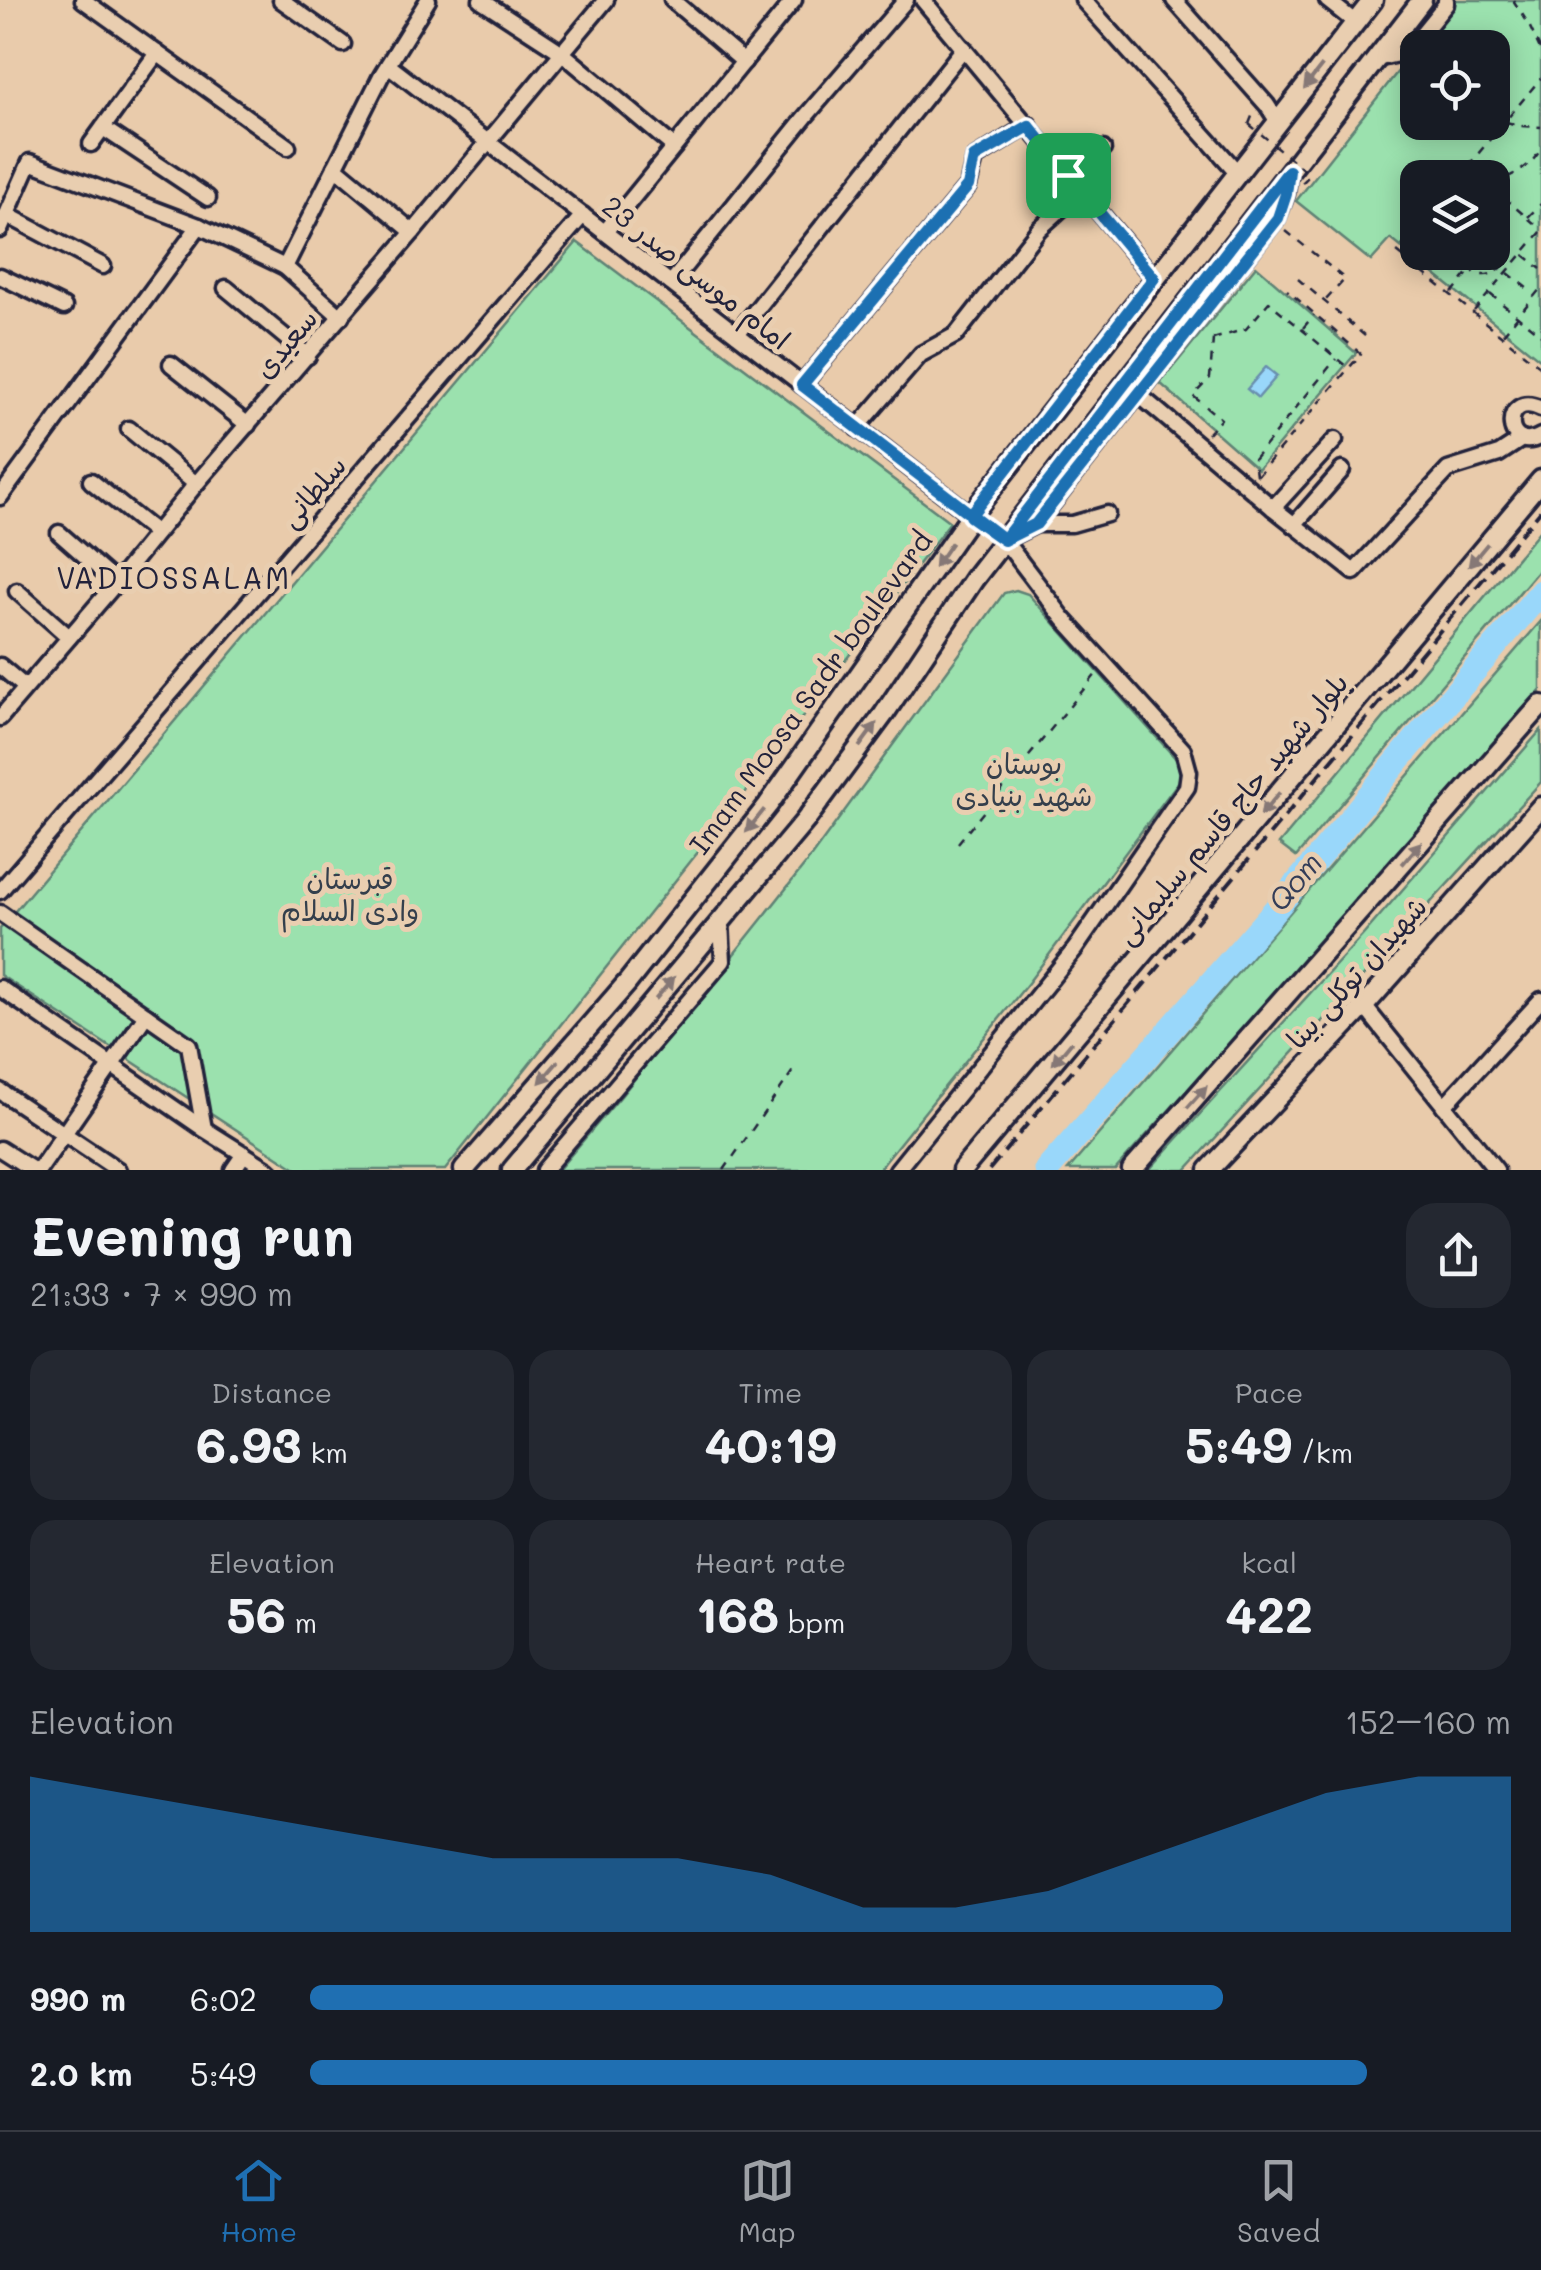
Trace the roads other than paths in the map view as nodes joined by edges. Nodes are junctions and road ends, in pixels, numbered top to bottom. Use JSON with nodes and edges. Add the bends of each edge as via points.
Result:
{"nodes":[{"id":1,"x":83,"y":0,"type":"edge"},
{"id":2,"x":281,"y":0,"type":"edge"},
{"id":3,"x":428,"y":0,"type":"edge"},
{"id":4,"x":481,"y":0,"type":"edge"},
{"id":5,"x":606,"y":0,"type":"edge"},
{"id":6,"x":672,"y":0,"type":"edge"},
{"id":7,"x":794,"y":0,"type":"edge"},
{"id":8,"x":906,"y":0,"type":"edge"},
{"id":9,"x":923,"y":0,"type":"edge"},
{"id":10,"x":1083,"y":0,"type":"edge"},
{"id":11,"x":1174,"y":0,"type":"edge"},
{"id":12,"x":1326,"y":0,"type":"edge"},
{"id":13,"x":1373,"y":0,"type":"edge"},
{"id":14,"x":1422,"y":0,"type":"edge"},
{"id":15,"x":1446,"y":0,"type":"edge"},
{"id":16,"x":1356,"y":22,"type":"junction"},
{"id":17,"x":344,"y":44,"type":"dead end"},
{"id":18,"x":964,"y":48,"type":"junction"},
{"id":19,"x":562,"y":52,"type":"junction"},
{"id":20,"x":157,"y":53,"type":"junction"},
{"id":21,"x":1376,"y":59,"type":"junction"},
{"id":22,"x":744,"y":62,"type":"junction"},
{"id":23,"x":388,"y":65,"type":"junction"},
{"id":24,"x":1278,"y":122,"type":"junction"},
{"id":25,"x":1029,"y":126,"type":"junction"},
{"id":26,"x":103,"y":128,"type":"junction"},
{"id":27,"x":488,"y":142,"type":"junction"},
{"id":28,"x":91,"y":144,"type":"dead end"},
{"id":29,"x":288,"y":146,"type":"dead end"},
{"id":30,"x":674,"y":148,"type":"junction"},
{"id":31,"x":1104,"y":149,"type":"dead end"},
{"id":32,"x":335,"y":167,"type":"junction"},
{"id":33,"x":1289,"y":171,"type":"junction"},
{"id":34,"x":1238,"y":173,"type":"junction"},
{"id":35,"x":1068,"y":175,"type":"junction"},
{"id":36,"x":1081,"y":192,"type":"junction"},
{"id":37,"x":208,"y":198,"type":"dead end"},
{"id":38,"x":7,"y":215,"type":"junction"},
{"id":39,"x":583,"y":215,"type":"junction"},
{"id":40,"x":199,"y":226,"type":"junction"},
{"id":41,"x":0,"y":230,"type":"edge"},
{"id":42,"x":413,"y":232,"type":"junction"},
{"id":43,"x":605,"y":232,"type":"junction"},
{"id":44,"x":102,"y":266,"type":"dead end"},
{"id":45,"x":285,"y":267,"type":"junction"},
{"id":46,"x":0,"y":276,"type":"edge"},
{"id":47,"x":1154,"y":278,"type":"junction"},
{"id":48,"x":671,"y":283,"type":"junction"},
{"id":49,"x":226,"y":288,"type":"dead end"},
{"id":50,"x":64,"y":307,"type":"dead end"},
{"id":51,"x":341,"y":316,"type":"junction"},
{"id":52,"x":737,"y":334,"type":"junction"},
{"id":53,"x":308,"y":356,"type":"junction"},
{"id":54,"x":171,"y":364,"type":"dead end"},
{"id":55,"x":802,"y":385,"type":"junction"},
{"id":56,"x":1138,"y":394,"type":"junction"},
{"id":57,"x":1541,"y":410,"type":"edge"},
{"id":58,"x":248,"y":424,"type":"junction"},
{"id":59,"x":858,"y":428,"type":"junction"},
{"id":60,"x":130,"y":429,"type":"dead end"},
{"id":61,"x":1541,"y":436,"type":"edge"},
{"id":62,"x":1522,"y":439,"type":"junction"},
{"id":63,"x":1335,"y":440,"type":"dead end"},
{"id":64,"x":1342,"y":470,"type":"dead end"},
{"id":65,"x":1541,"y":480,"type":"edge"},
{"id":66,"x":90,"y":481,"type":"dead end"},
{"id":67,"x":196,"y":484,"type":"junction"},
{"id":68,"x":0,"y":496,"type":"edge"},
{"id":69,"x":1273,"y":508,"type":"junction"},
{"id":70,"x":1107,"y":514,"type":"dead end"},
{"id":71,"x":970,"y":516,"type":"junction"},
{"id":72,"x":1036,"y":524,"type":"junction"},
{"id":73,"x":1294,"y":525,"type":"junction"},
{"id":74,"x":58,"y":533,"type":"dead end"},
{"id":75,"x":156,"y":533,"type":"junction"},
{"id":76,"x":1004,"y":540,"type":"junction"},
{"id":77,"x":116,"y":583,"type":"junction"},
{"id":78,"x":17,"y":591,"type":"dead end"},
{"id":79,"x":69,"y":637,"type":"junction"},
{"id":80,"x":0,"y":666,"type":"edge"},
{"id":81,"x":26,"y":687,"type":"junction"},
{"id":82,"x":1541,"y":706,"type":"edge"},
{"id":83,"x":0,"y":718,"type":"edge"},
{"id":84,"x":1541,"y":807,"type":"edge"},
{"id":85,"x":0,"y":891,"type":"edge"},
{"id":86,"x":0,"y":913,"type":"edge"},
{"id":87,"x":721,"y":922,"type":"junction"},
{"id":88,"x":0,"y":988,"type":"edge"},
{"id":89,"x":1541,"y":1000,"type":"edge"},
{"id":90,"x":1364,"y":1006,"type":"junction"},
{"id":91,"x":146,"y":1015,"type":"junction"},
{"id":92,"x":113,"y":1064,"type":"junction"},
{"id":93,"x":0,"y":1090,"type":"edge"},
{"id":94,"x":1444,"y":1106,"type":"junction"},
{"id":95,"x":204,"y":1128,"type":"junction"},
{"id":96,"x":64,"y":1135,"type":"junction"},
{"id":97,"x":0,"y":1148,"type":"edge"},
{"id":98,"x":244,"y":1154,"type":"junction"},
{"id":99,"x":36,"y":1170,"type":"edge"},
{"id":100,"x":118,"y":1170,"type":"edge"},
{"id":101,"x":233,"y":1170,"type":"edge"},
{"id":102,"x":269,"y":1170,"type":"edge"},
{"id":103,"x":464,"y":1170,"type":"edge"},
{"id":104,"x":512,"y":1170,"type":"edge"},
{"id":105,"x":544,"y":1170,"type":"edge"},
{"id":106,"x":897,"y":1170,"type":"edge"},
{"id":107,"x":962,"y":1170,"type":"edge"},
{"id":108,"x":1132,"y":1170,"type":"edge"},
{"id":109,"x":1209,"y":1170,"type":"edge"},
{"id":110,"x":1496,"y":1170,"type":"edge"}],
"edges":[{"from":1,"to":20,"type":"street"},
{"from":2,"to":17,"type":"street"},
{"from":3,"to":23,"type":"street"},
{"from":4,"to":19,"type":"street"},
{"from":5,"to":19,"type":"street","name":"سعیدی"},
{"from":6,"to":22,"type":"street"},
{"from":7,"to":22,"type":"street"},
{"from":8,"to":48,"type":"street"},
{"from":9,"to":18,"type":"street"},
{"from":10,"to":34,"type":"street"},
{"from":11,"to":24,"type":"street"},
{"from":12,"to":16,"type":"street"},
{"from":13,"to":16,"type":"main road","name":"Imam Moosa Sadr boulevard"},
{"from":14,"to":21,"type":"main road"},
{"from":15,"to":21,"type":"street","via":[[1407,52]]},
{"from":16,"to":24,"type":"main road","name":"Imam Moosa Sadr boulevard","one_way":true},
{"from":18,"to":25,"type":"street"},
{"from":18,"to":52,"type":"street"},
{"from":19,"to":27,"type":"street","name":"سعیدی"},
{"from":19,"to":30,"type":"street"},
{"from":20,"to":26,"type":"street"},
{"from":20,"to":29,"type":"street"},
{"from":21,"to":33,"type":"main road"},
{"from":22,"to":30,"type":"street"},
{"from":23,"to":27,"type":"street","name":"امام موسی صدر 23"},
{"from":23,"to":32,"type":"street"},
{"from":24,"to":34,"type":"main road","name":"Imam Moosa Sadr boulevard"},
{"from":25,"to":35,"type":"street"},
{"from":25,"to":55,"type":"street","via":[[974,158],[968,186]]},
{"from":26,"to":28,"type":"street"},
{"from":26,"to":37,"type":"street"},
{"from":27,"to":39,"type":"street","name":"امام موسی صدر 23"},
{"from":27,"to":42,"type":"street","name":"سعیدی"},
{"from":30,"to":43,"type":"street"},
{"from":31,"to":35,"type":"street"},
{"from":32,"to":42,"type":"street"},
{"from":32,"to":45,"type":"street"},
{"from":33,"to":56,"type":"street","via":[[1278,218]]},
{"from":33,"to":76,"type":"main road"},
{"from":34,"to":47,"type":"main road","name":"Imam Moosa Sadr boulevard"},
{"from":35,"to":36,"type":"street"},
{"from":36,"to":47,"type":"street"},
{"from":36,"to":59,"type":"street","via":[[1039,230],[956,335],[921,354]]},
{"from":38,"to":40,"type":"street","via":[[30,162]]},
{"from":38,"to":41,"type":"street"},
{"from":38,"to":44,"type":"street"},
{"from":39,"to":43,"type":"street","name":"امام موسی صدر 23"},
{"from":39,"to":85,"type":"street","name":"سلطانی"},
{"from":40,"to":45,"type":"street"},
{"from":40,"to":68,"type":"street"},
{"from":42,"to":51,"type":"street","name":"سعیدی"},
{"from":43,"to":48,"type":"street","name":"امام موسی صدر 23"},
{"from":45,"to":51,"type":"street"},
{"from":46,"to":50,"type":"street"},
{"from":47,"to":71,"type":"main road","name":"Imam Moosa Sadr boulevard"},
{"from":48,"to":52,"type":"street","name":"امام موسی صدر 23"},
{"from":49,"to":53,"type":"street"},
{"from":51,"to":53,"type":"street","name":"سعیدی"},
{"from":52,"to":55,"type":"street","name":"امام موسی صدر 23"},
{"from":53,"to":58,"type":"street","name":"سعیدی"},
{"from":54,"to":58,"type":"street"},
{"from":55,"to":59,"type":"street","name":"امام موسی صدر 23"},
{"from":56,"to":69,"type":"street"},
{"from":56,"to":72,"type":"street"},
{"from":57,"to":62,"type":"street","via":[[1530,405],[1514,413],[1511,425]]},
{"from":58,"to":67,"type":"street","name":"سعیدی"},
{"from":59,"to":71,"type":"street","name":"امام موسی صدر 23"},
{"from":60,"to":67,"type":"street"},
{"from":61,"to":62,"type":"street"},
{"from":62,"to":73,"type":"street","via":[[1448,470],[1356,572]]},
{"from":63,"to":69,"type":"street"},
{"from":64,"to":73,"type":"street"},
{"from":65,"to":107,"type":"main road","name":"بلوار شهید حاج قاسم سلیمانی","one_way":true},
{"from":66,"to":75,"type":"street"},
{"from":67,"to":75,"type":"street","name":"سعیدی"},
{"from":69,"to":73,"type":"street"},
{"from":70,"to":72,"type":"street","via":[[1072,524]]},
{"from":71,"to":103,"type":"main road","name":"Imam Moosa Sadr boulevard","one_way":true,"via":[[768,805]]},
{"from":72,"to":76,"type":"street"},
{"from":74,"to":77,"type":"street"},
{"from":75,"to":77,"type":"street","name":"سعیدی"},
{"from":87,"to":76,"type":"main road","one_way":true,"via":[[816,806]]},
{"from":76,"to":106,"type":"street","via":[[1064,620],[1183,750],[1187,787],[1075,949]]},
{"from":77,"to":79,"type":"street","name":"سعیدی"},
{"from":78,"to":79,"type":"street"},
{"from":79,"to":81,"type":"street","name":"سعیدی"},
{"from":80,"to":81,"type":"street"},
{"from":81,"to":83,"type":"street","name":"سعیدی"},
{"from":108,"to":82,"type":"main road","one_way":true},
{"from":84,"to":90,"type":"main road","name":"شهیدان توکلی بینا"},
{"from":86,"to":91,"type":"street"},
{"from":104,"to":87,"type":"main road","one_way":true},
{"from":87,"to":105,"type":"street","via":[[723,961]]},
{"from":88,"to":92,"type":"street"},
{"from":89,"to":94,"type":"street"},
{"from":90,"to":94,"type":"street"},
{"from":90,"to":109,"type":"main road","name":"شهیدان توکلی بینا"},
{"from":91,"to":92,"type":"street"},
{"from":91,"to":95,"type":"street","via":[[189,1044]]},
{"from":92,"to":95,"type":"street"},
{"from":92,"to":96,"type":"street"},
{"from":93,"to":96,"type":"street"},
{"from":94,"to":110,"type":"street"},
{"from":95,"to":98,"type":"street"},
{"from":96,"to":99,"type":"street"},
{"from":96,"to":100,"type":"street"},
{"from":97,"to":99,"type":"street"},
{"from":98,"to":101,"type":"street"},
{"from":98,"to":102,"type":"street"}]}
